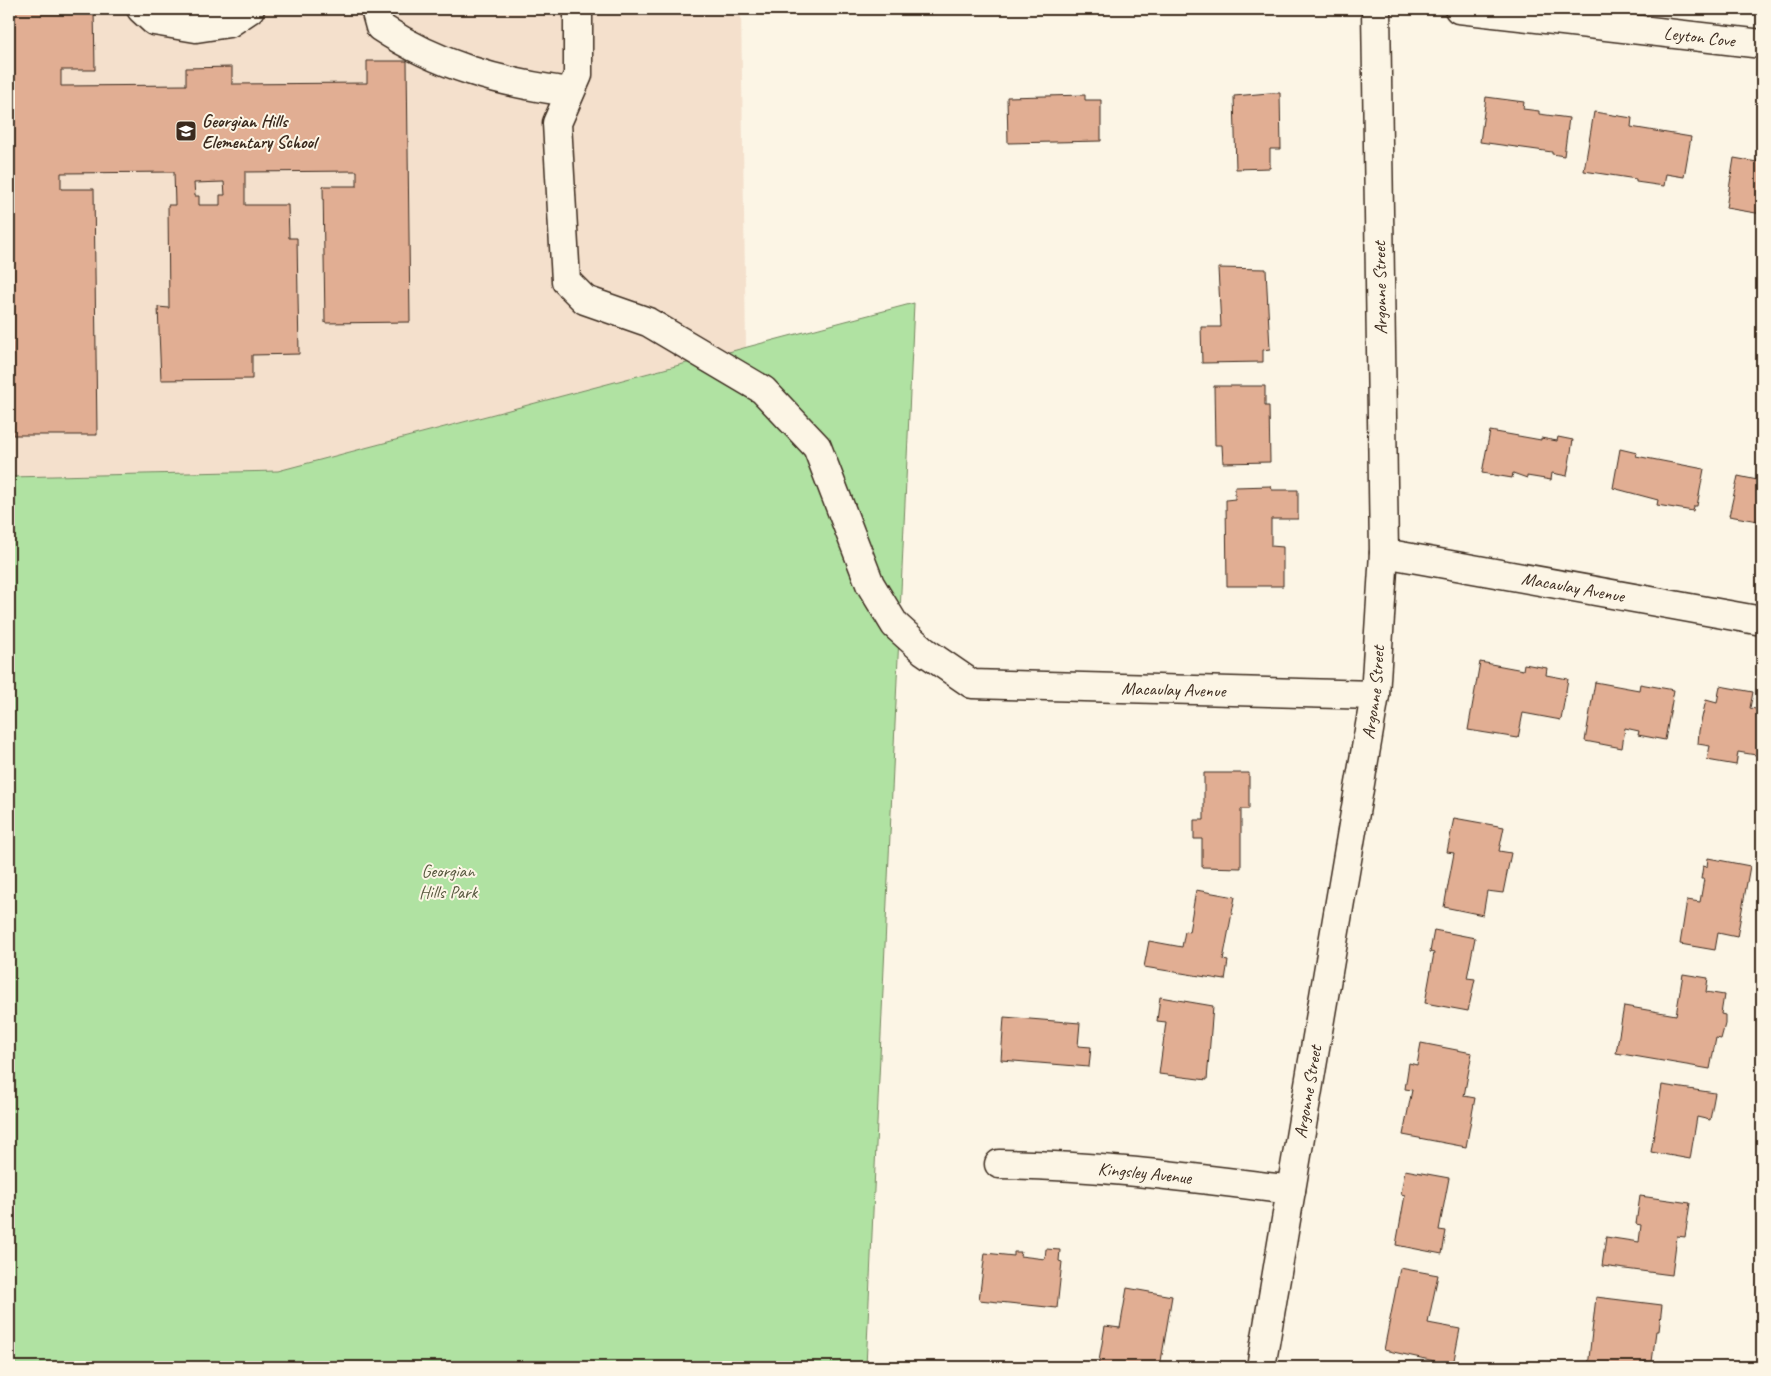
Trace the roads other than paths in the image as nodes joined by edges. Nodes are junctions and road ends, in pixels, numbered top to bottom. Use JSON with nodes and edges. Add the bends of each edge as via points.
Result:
{"nodes":[{"id":1,"x":141,"y":9,"type":"edge"},
{"id":2,"x":250,"y":9,"type":"edge"},
{"id":3,"x":375,"y":9,"type":"edge"},
{"id":4,"x":578,"y":9,"type":"edge"},
{"id":5,"x":1376,"y":9,"type":"edge"},
{"id":6,"x":1459,"y":9,"type":"edge"},
{"id":7,"x":1762,"y":44,"type":"edge"},
{"id":8,"x":570,"y":92,"type":"junction"},
{"id":9,"x":1384,"y":553,"type":"junction"},
{"id":10,"x":1762,"y":622,"type":"edge"},
{"id":11,"x":1375,"y":695,"type":"junction"},
{"id":12,"x":999,"y":1164,"type":"dead end"},
{"id":13,"x":1291,"y":1190,"type":"junction"},
{"id":14,"x":1261,"y":1367,"type":"edge"}],
"edges":[{"from":1,"to":2,"type":"street","via":[[154,21],[196,28],[229,23]]},
{"from":3,"to":8,"type":"street","via":[[380,27],[436,59],[520,85]]},
{"from":4,"to":8,"type":"street","via":[[578,75]]},
{"from":5,"to":9,"type":"street","name":"Argonne Street"},
{"from":6,"to":7,"type":"street","name":"Leyton Cove"},
{"from":8,"to":11,"type":"street","name":"Macaulay Avenue","via":[[557,123],[566,281],[585,300],[648,322],[763,390],[817,447],[870,584],[895,625],[924,651],[972,684]]},
{"from":9,"to":10,"type":"street","name":"Macaulay Avenue"},
{"from":9,"to":11,"type":"street","name":"Argonne Street"},
{"from":11,"to":13,"type":"street","name":"Argonne Street"},
{"from":12,"to":13,"type":"street","name":"Kingsley Avenue","via":[[1126,1170]]},
{"from":13,"to":14,"type":"street","name":"Argonne Street"}]}
